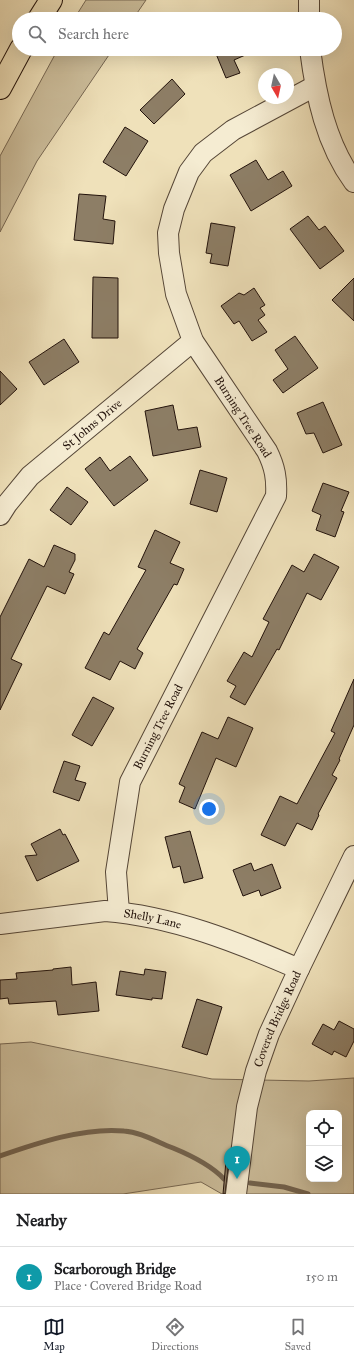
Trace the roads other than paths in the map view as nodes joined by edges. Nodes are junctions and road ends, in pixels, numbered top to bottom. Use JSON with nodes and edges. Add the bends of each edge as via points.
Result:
{"nodes":[{"id":1,"x":51,"y":0,"type":"edge"},
{"id":2,"x":309,"y":0,"type":"edge"},
{"id":3,"x":43,"y":12,"type":"edge"},
{"id":4,"x":309,"y":12,"type":"edge"},
{"id":5,"x":18,"y":56,"type":"edge"},
{"id":6,"x":311,"y":56,"type":"edge"},
{"id":7,"x":315,"y":86,"type":"junction"},
{"id":8,"x":0,"y":88,"type":"edge"},
{"id":9,"x":354,"y":182,"type":"edge"},
{"id":10,"x":193,"y":341,"type":"junction"},
{"id":11,"x":0,"y":515,"type":"edge"},
{"id":12,"x":354,"y":856,"type":"edge"},
{"id":13,"x":120,"y":912,"type":"junction"},
{"id":14,"x":0,"y":924,"type":"edge"},
{"id":15,"x":298,"y":969,"type":"junction"},
{"id":16,"x":236,"y":1194,"type":"edge"}],
"edges":[{"from":1,"to":3,"type":"highway"},
{"from":2,"to":4,"type":"street"},
{"from":5,"to":8,"type":"highway"},
{"from":6,"to":7,"type":"street"},
{"from":7,"to":9,"type":"street","via":[[331,141]]},
{"from":7,"to":10,"type":"street","name":"Burning Tree Road","via":[[233,130],[203,153],[189,172],[174,209],[168,233],[168,253],[176,294]]},
{"from":10,"to":11,"type":"street","name":"St Johns Drive","via":[[30,476]]},
{"from":10,"to":13,"type":"street","name":"Burning Tree Road","via":[[267,451],[275,468],[276,496],[130,782],[116,872]]},
{"from":12,"to":15,"type":"street","name":"Covered Bridge Road"},
{"from":13,"to":14,"type":"street","name":"Shelly Lane","via":[[105,911]]},
{"from":13,"to":15,"type":"street","name":"Shelly Lane","via":[[186,927],[239,943]]},
{"from":15,"to":16,"type":"street","name":"Covered Bridge Road","via":[[269,1034],[256,1071],[247,1107]]}]}
